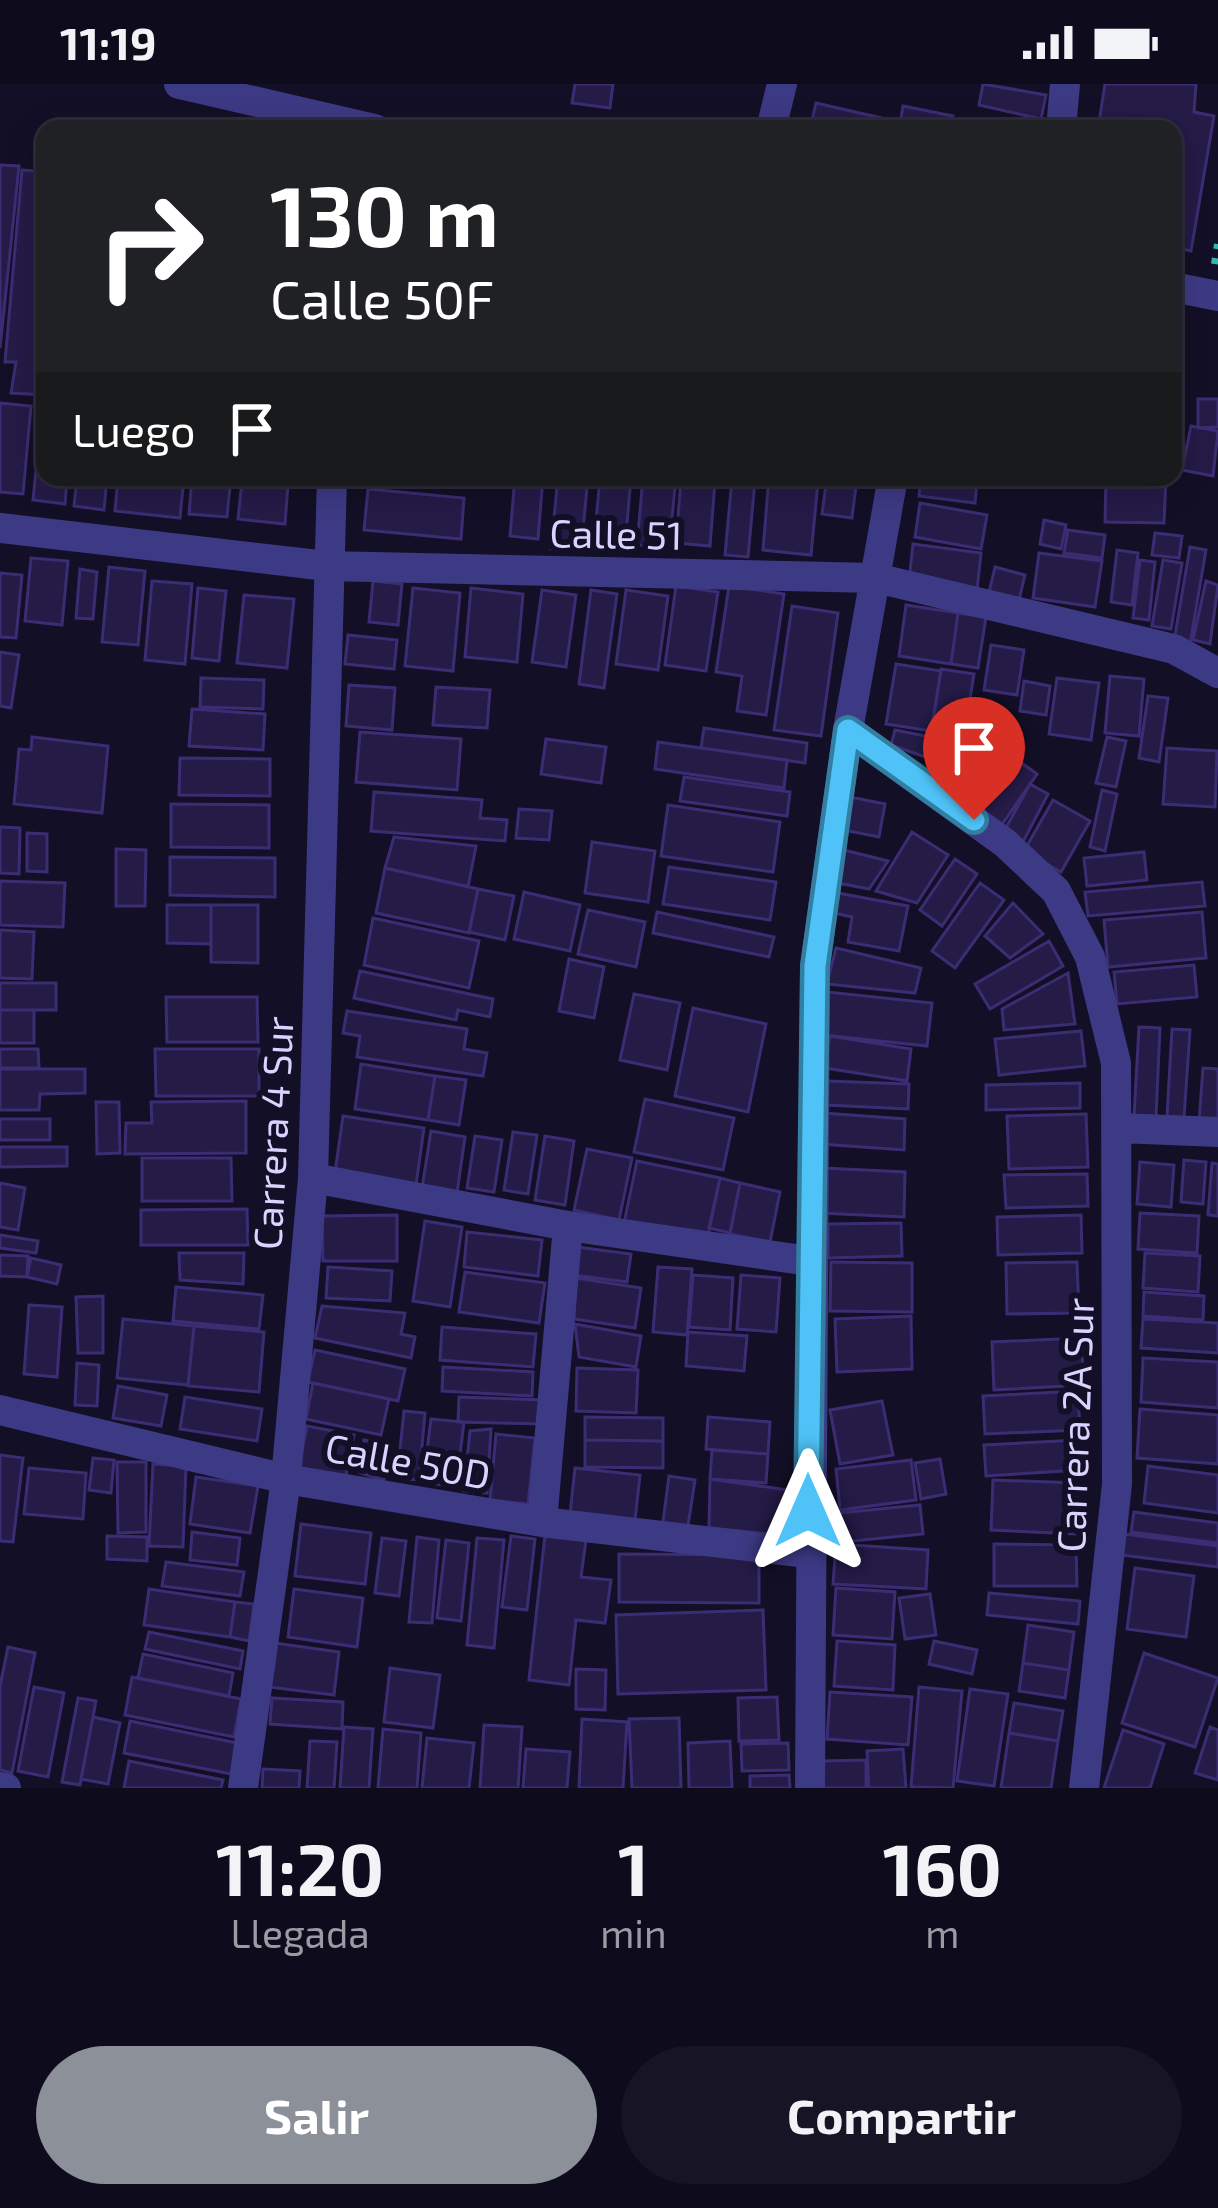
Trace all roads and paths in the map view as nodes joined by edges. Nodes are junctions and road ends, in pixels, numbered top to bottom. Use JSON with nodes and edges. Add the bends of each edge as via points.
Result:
{"nodes":[{"id":1,"x":179,"y":84,"type":"edge"},
{"id":2,"x":782,"y":84,"type":"edge"},
{"id":3,"x":1065,"y":84,"type":"edge"},
{"id":4,"x":336,"y":120,"type":"edge"},
{"id":5,"x":773,"y":120,"type":"edge"},
{"id":6,"x":1062,"y":120,"type":"edge"},
{"id":7,"x":1182,"y":289,"type":"edge"},
{"id":8,"x":1218,"y":296,"type":"edge"},
{"id":9,"x":331,"y":486,"type":"edge"},
{"id":10,"x":891,"y":486,"type":"edge"},
{"id":11,"x":0,"y":528,"type":"edge"},
{"id":12,"x":326,"y":566,"type":"junction"},
{"id":13,"x":876,"y":578,"type":"junction"},
{"id":14,"x":1218,"y":673,"type":"edge"},
{"id":15,"x":848,"y":730,"type":"junction"},
{"id":16,"x":1120,"y":1128,"type":"junction"},
{"id":17,"x":1218,"y":1132,"type":"edge"},
{"id":18,"x":313,"y":1178,"type":"junction"},
{"id":19,"x":568,"y":1226,"type":"junction"},
{"id":20,"x":809,"y":1261,"type":"junction"},
{"id":21,"x":0,"y":1410,"type":"edge"},
{"id":22,"x":286,"y":1479,"type":"junction"},
{"id":23,"x":542,"y":1522,"type":"junction"},
{"id":24,"x":808,"y":1553,"type":"junction"},
{"id":25,"x":243,"y":1788,"type":"edge"},
{"id":26,"x":810,"y":1788,"type":"edge"},
{"id":27,"x":1084,"y":1788,"type":"edge"}],
"edges":[{"from":1,"to":4,"type":"street"},
{"from":2,"to":5,"type":"street"},
{"from":3,"to":6,"type":"street"},
{"from":7,"to":8,"type":"street"},
{"from":9,"to":12,"type":"street","name":"Carrera 4 Sur"},
{"from":10,"to":13,"type":"street"},
{"from":11,"to":12,"type":"street","name":"Calle 51"},
{"from":12,"to":13,"type":"street","name":"Calle 51"},
{"from":12,"to":18,"type":"street","name":"Carrera 4 Sur"},
{"from":13,"to":14,"type":"street","name":"Calle 51","via":[[1174,649]]},
{"from":13,"to":15,"type":"street"},
{"from":15,"to":16,"type":"street","name":"Carrera 2A Sur","via":[[1005,843],[1056,890],[1090,957],[1116,1063]]},
{"from":15,"to":20,"type":"street","via":[[815,966]]},
{"from":16,"to":17,"type":"street"},
{"from":16,"to":27,"type":"street","name":"Carrera 2A Sur","via":[[1117,1484]]},
{"from":18,"to":19,"type":"street"},
{"from":18,"to":22,"type":"street","name":"Carrera 4 Sur"},
{"from":19,"to":20,"type":"street"},
{"from":19,"to":23,"type":"street"},
{"from":20,"to":24,"type":"street"},
{"from":21,"to":22,"type":"street","name":"Calle 50D"},
{"from":22,"to":23,"type":"street","name":"Calle 50D"},
{"from":22,"to":25,"type":"street","name":"Carrera 4 Sur"},
{"from":23,"to":24,"type":"street","name":"Calle 50D"},
{"from":24,"to":26,"type":"street"}]}
